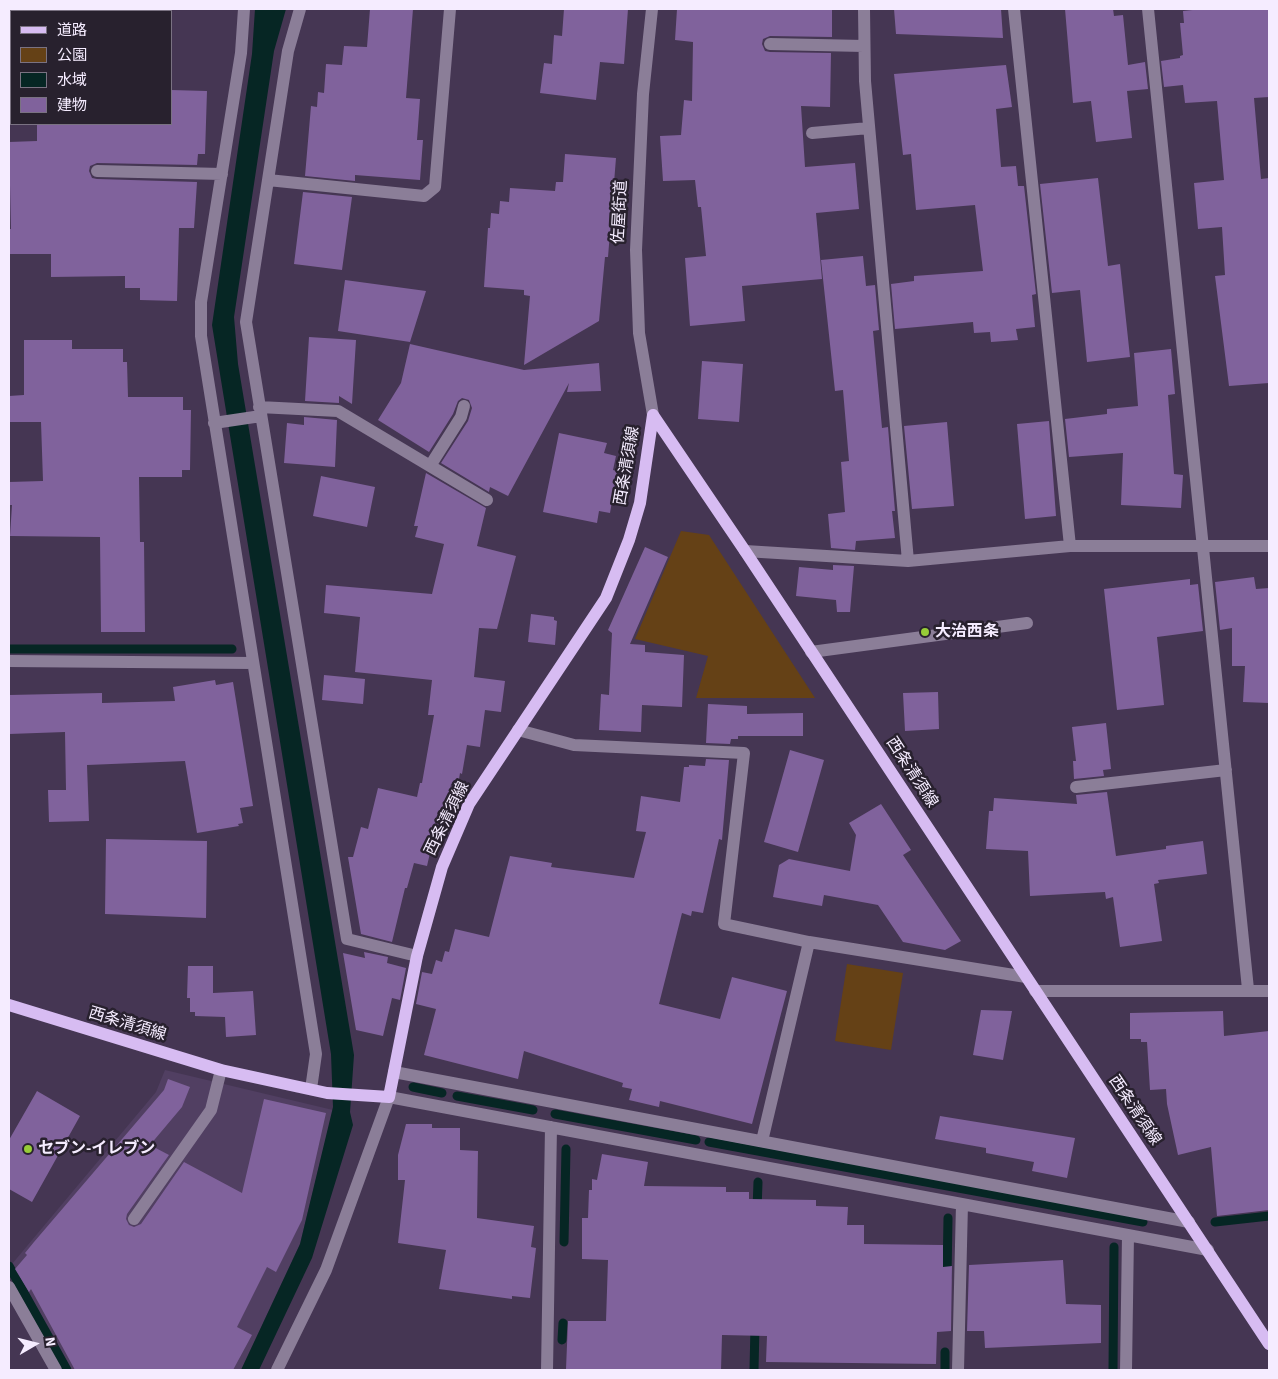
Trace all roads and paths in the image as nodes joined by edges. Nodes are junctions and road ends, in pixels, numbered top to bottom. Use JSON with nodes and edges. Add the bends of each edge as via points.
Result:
{"nodes":[{"id":1,"x":244,"y":9,"type":"edge"},
{"id":2,"x":300,"y":9,"type":"edge"},
{"id":3,"x":450,"y":9,"type":"edge"},
{"id":4,"x":652,"y":9,"type":"edge"},
{"id":5,"x":864,"y":9,"type":"edge"},
{"id":6,"x":1014,"y":9,"type":"edge"},
{"id":7,"x":1148,"y":9,"type":"edge"},
{"id":8,"x":770,"y":44,"type":"dead end"},
{"id":9,"x":864,"y":46,"type":"junction"},
{"id":10,"x":869,"y":128,"type":"junction"},
{"id":11,"x":812,"y":133,"type":"dead end"},
{"id":12,"x":97,"y":171,"type":"dead end"},
{"id":13,"x":222,"y":174,"type":"junction"},
{"id":14,"x":268,"y":180,"type":"junction"},
{"id":15,"x":464,"y":406,"type":"dead end"},
{"id":16,"x":257,"y":413,"type":"junction"},
{"id":17,"x":653,"y":415,"type":"junction"},
{"id":18,"x":219,"y":422,"type":"junction"},
{"id":19,"x":430,"y":466,"type":"junction"},
{"id":20,"x":487,"y":500,"type":"dead end"},
{"id":21,"x":1070,"y":546,"type":"junction"},
{"id":22,"x":1202,"y":546,"type":"junction"},
{"id":23,"x":1269,"y":546,"type":"edge"},
{"id":24,"x":745,"y":551,"type":"junction"},
{"id":25,"x":908,"y":561,"type":"junction"},
{"id":26,"x":1027,"y":623,"type":"dead end"},
{"id":27,"x":811,"y":652,"type":"junction"},
{"id":28,"x":9,"y":661,"type":"edge"},
{"id":29,"x":253,"y":663,"type":"junction"},
{"id":30,"x":518,"y":730,"type":"junction"},
{"id":31,"x":1226,"y":770,"type":"junction"},
{"id":32,"x":1076,"y":787,"type":"dead end"},
{"id":33,"x":809,"y":942,"type":"junction"},
{"id":34,"x":416,"y":956,"type":"junction"},
{"id":35,"x":1026,"y":977,"type":"junction"},
{"id":36,"x":1248,"y":989,"type":"junction"},
{"id":37,"x":1035,"y":991,"type":"junction"},
{"id":38,"x":1269,"y":991,"type":"edge"},
{"id":39,"x":9,"y":1005,"type":"edge"},
{"id":40,"x":221,"y":1070,"type":"junction"},
{"id":41,"x":394,"y":1072,"type":"junction"},
{"id":42,"x":311,"y":1089,"type":"junction"},
{"id":43,"x":388,"y":1097,"type":"junction"},
{"id":44,"x":551,"y":1127,"type":"junction"},
{"id":45,"x":762,"y":1141,"type":"junction"},
{"id":46,"x":962,"y":1204,"type":"junction"},
{"id":47,"x":134,"y":1219,"type":"dead end"},
{"id":48,"x":1189,"y":1222,"type":"junction"},
{"id":49,"x":1128,"y":1235,"type":"junction"},
{"id":50,"x":1208,"y":1250,"type":"junction"},
{"id":51,"x":9,"y":1287,"type":"edge"},
{"id":52,"x":1269,"y":1344,"type":"edge"},
{"id":53,"x":56,"y":1370,"type":"edge"},
{"id":54,"x":277,"y":1370,"type":"edge"},
{"id":55,"x":547,"y":1370,"type":"edge"},
{"id":56,"x":958,"y":1370,"type":"edge"},
{"id":57,"x":1126,"y":1370,"type":"edge"}],
"edges":[{"from":1,"to":13,"type":"street","via":[[241,53]]},
{"from":2,"to":14,"type":"street","via":[[288,51]]},
{"from":3,"to":14,"type":"street","via":[[435,187],[424,196]]},
{"from":4,"to":17,"type":"street","name":"佐屋街道","via":[[643,94],[636,250],[639,333]]},
{"from":5,"to":9,"type":"street"},
{"from":6,"to":21,"type":"street"},
{"from":7,"to":22,"type":"street"},
{"from":8,"to":9,"type":"street"},
{"from":9,"to":10,"type":"street"},
{"from":10,"to":11,"type":"street"},
{"from":10,"to":25,"type":"street"},
{"from":12,"to":13,"type":"street"},
{"from":13,"to":18,"type":"street","via":[[201,302],[201,336]]},
{"from":14,"to":16,"type":"street","via":[[246,322]]},
{"from":15,"to":19,"type":"street","via":[[461,417]]},
{"from":16,"to":18,"type":"street"},
{"from":16,"to":19,"type":"street","via":[[338,411]]},
{"from":16,"to":34,"type":"street","via":[[347,939]]},
{"from":17,"to":24,"type":"main road","name":"西条清須線"},
{"from":17,"to":30,"type":"main road","name":"西条清須線","via":[[640,503],[606,598]]},
{"from":18,"to":29,"type":"street"},
{"from":19,"to":20,"type":"street"},
{"from":21,"to":22,"type":"street"},
{"from":21,"to":25,"type":"street"},
{"from":22,"to":23,"type":"street"},
{"from":22,"to":31,"type":"street"},
{"from":24,"to":25,"type":"street"},
{"from":24,"to":27,"type":"main road","name":"西条清須線"},
{"from":26,"to":27,"type":"street"},
{"from":27,"to":35,"type":"main road","name":"西条清須線"},
{"from":28,"to":29,"type":"street"},
{"from":29,"to":42,"type":"street","via":[[316,1054]]},
{"from":30,"to":33,"type":"street","via":[[574,745],[744,753],[724,924]]},
{"from":30,"to":34,"type":"main road","name":"西条清須線","via":[[469,804],[442,867]]},
{"from":31,"to":32,"type":"street"},
{"from":31,"to":36,"type":"street"},
{"from":33,"to":35,"type":"street"},
{"from":33,"to":45,"type":"street"},
{"from":34,"to":41,"type":"main road","name":"西条清須線"},
{"from":35,"to":37,"type":"main road","name":"西条清須線"},
{"from":36,"to":37,"type":"street"},
{"from":36,"to":38,"type":"street"},
{"from":37,"to":48,"type":"main road","name":"西条清須線"},
{"from":39,"to":40,"type":"main road","name":"西条清須線"},
{"from":40,"to":42,"type":"main road","name":"西条清須線"},
{"from":40,"to":47,"type":"street","via":[[211,1110]]},
{"from":41,"to":43,"type":"main road","name":"西条清須線"},
{"from":41,"to":45,"type":"street"},
{"from":42,"to":43,"type":"main road","name":"西条清須線"},
{"from":43,"to":44,"type":"street"},
{"from":43,"to":54,"type":"street","via":[[326,1270]]},
{"from":44,"to":46,"type":"street"},
{"from":44,"to":55,"type":"street"},
{"from":45,"to":48,"type":"street"},
{"from":46,"to":49,"type":"street"},
{"from":46,"to":56,"type":"street"},
{"from":48,"to":50,"type":"main road","name":"西条清須線"},
{"from":49,"to":50,"type":"street"},
{"from":49,"to":57,"type":"street"},
{"from":50,"to":52,"type":"main road","name":"西条清須線"},
{"from":51,"to":53,"type":"street"}]}
